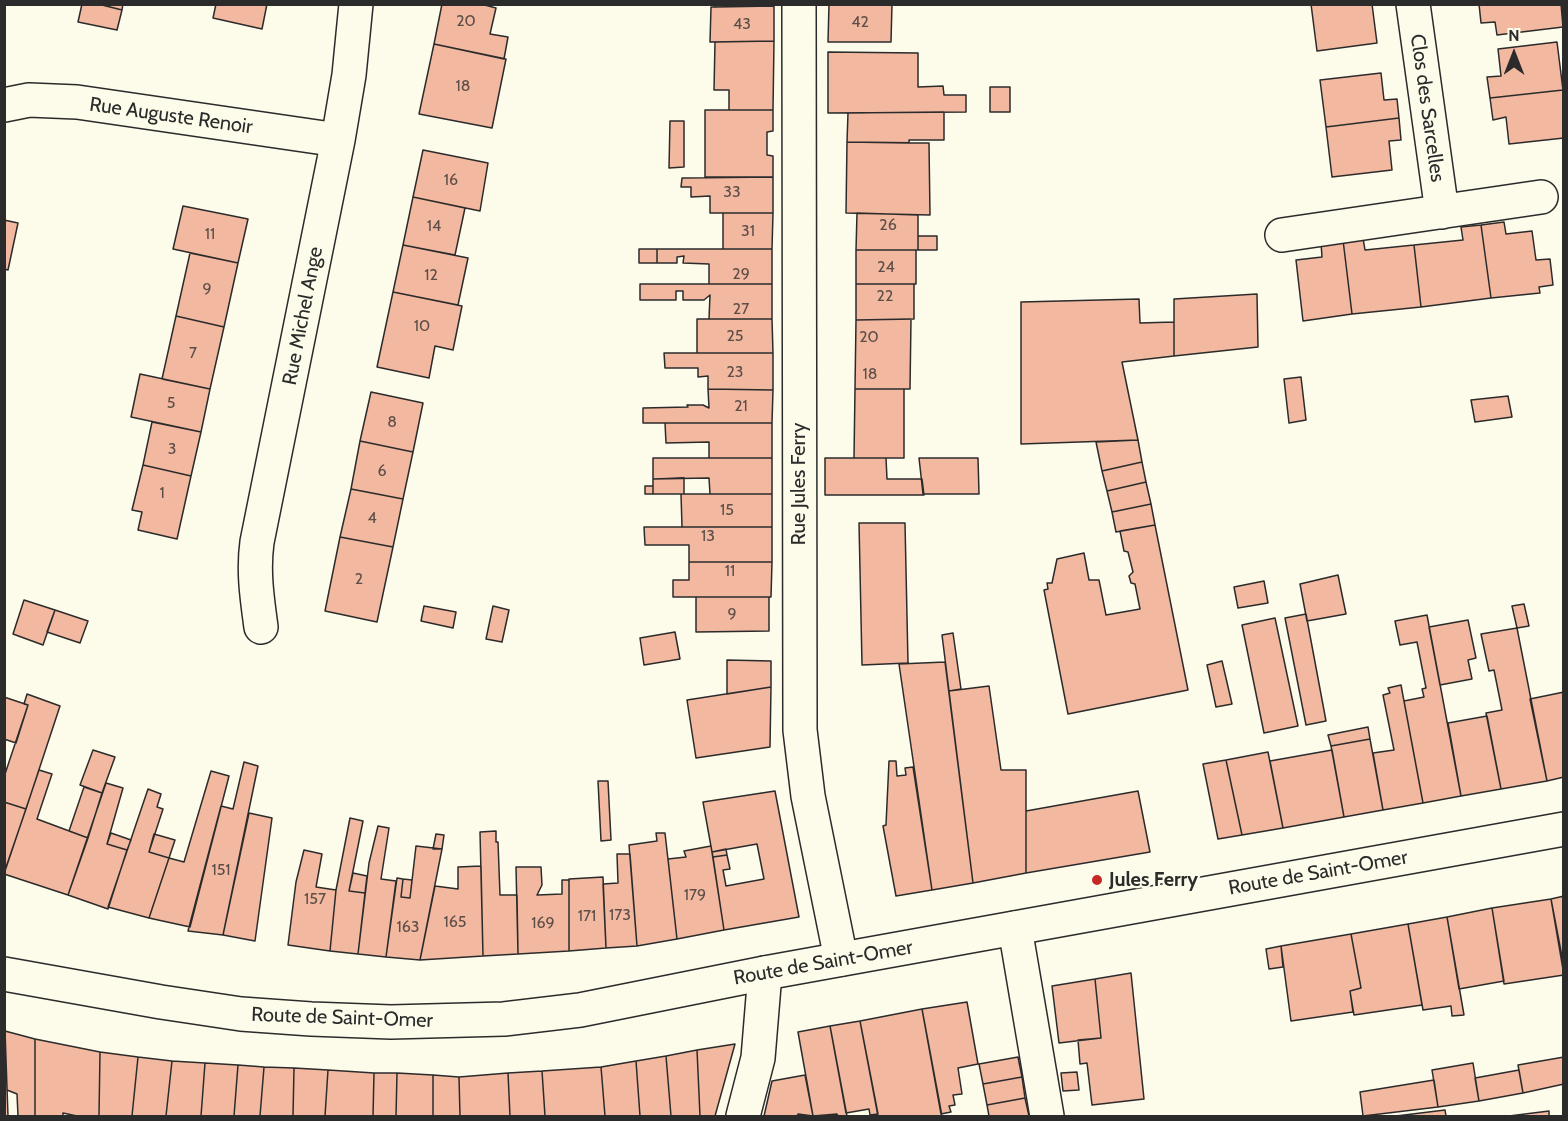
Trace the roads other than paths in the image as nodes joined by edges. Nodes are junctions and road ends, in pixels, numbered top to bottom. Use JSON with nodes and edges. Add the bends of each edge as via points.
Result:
{"nodes":[{"id":1,"x":356,"y":4,"type":"edge"},
{"id":2,"x":799,"y":4,"type":"edge"},
{"id":3,"x":1413,"y":4,"type":"edge"},
{"id":4,"x":4,"y":105,"type":"edge"},
{"id":5,"x":338,"y":140,"type":"junction"},
{"id":6,"x":1541,"y":197,"type":"dead end"},
{"id":7,"x":1442,"y":212,"type":"junction"},
{"id":8,"x":1282,"y":235,"type":"dead end"},
{"id":9,"x":261,"y":627,"type":"dead end"},
{"id":10,"x":1563,"y":829,"type":"edge"},
{"id":11,"x":1015,"y":928,"type":"junction"},
{"id":12,"x":4,"y":957,"type":"edge"},
{"id":13,"x":841,"y":959,"type":"junction"},
{"id":14,"x":765,"y":973,"type":"junction"},
{"id":15,"x":4,"y":974,"type":"edge"},
{"id":16,"x":77,"y":986,"type":"junction"},
{"id":17,"x":743,"y":1116,"type":"edge"},
{"id":18,"x":1047,"y":1116,"type":"edge"}],
"edges":[{"from":1,"to":5,"type":"street","name":"Rue Michel Ange"},
{"from":2,"to":13,"type":"street","name":"Rue Jules Ferry","via":[[800,730],[808,796]]},
{"from":3,"to":7,"type":"street","name":"Clos des Sarcelles"},
{"from":4,"to":5,"type":"street","name":"Rue Auguste Renoir","via":[[29,100],[77,102]]},
{"from":5,"to":9,"type":"street","name":"Rue Michel Ange","via":[[257,542],[255,579]]},
{"from":6,"to":7,"type":"street"},
{"from":7,"to":8,"type":"street"},
{"from":10,"to":11,"type":"street","name":"Route de Saint-Omer"},
{"from":11,"to":13,"type":"street","name":"Route de Saint-Omer"},
{"from":11,"to":18,"type":"street"},
{"from":12,"to":16,"type":"street","name":"Route de Saint-Omer"},
{"from":13,"to":14,"type":"street","name":"Route de Saint-Omer"},
{"from":14,"to":16,"type":"street","name":"Route de Saint-Omer","via":[[580,1010],[446,1021],[241,1014]]},
{"from":14,"to":17,"type":"street","via":[[758,1058]]},
{"from":15,"to":16,"type":"street","name":"Route de Saint-Omer"}]}
